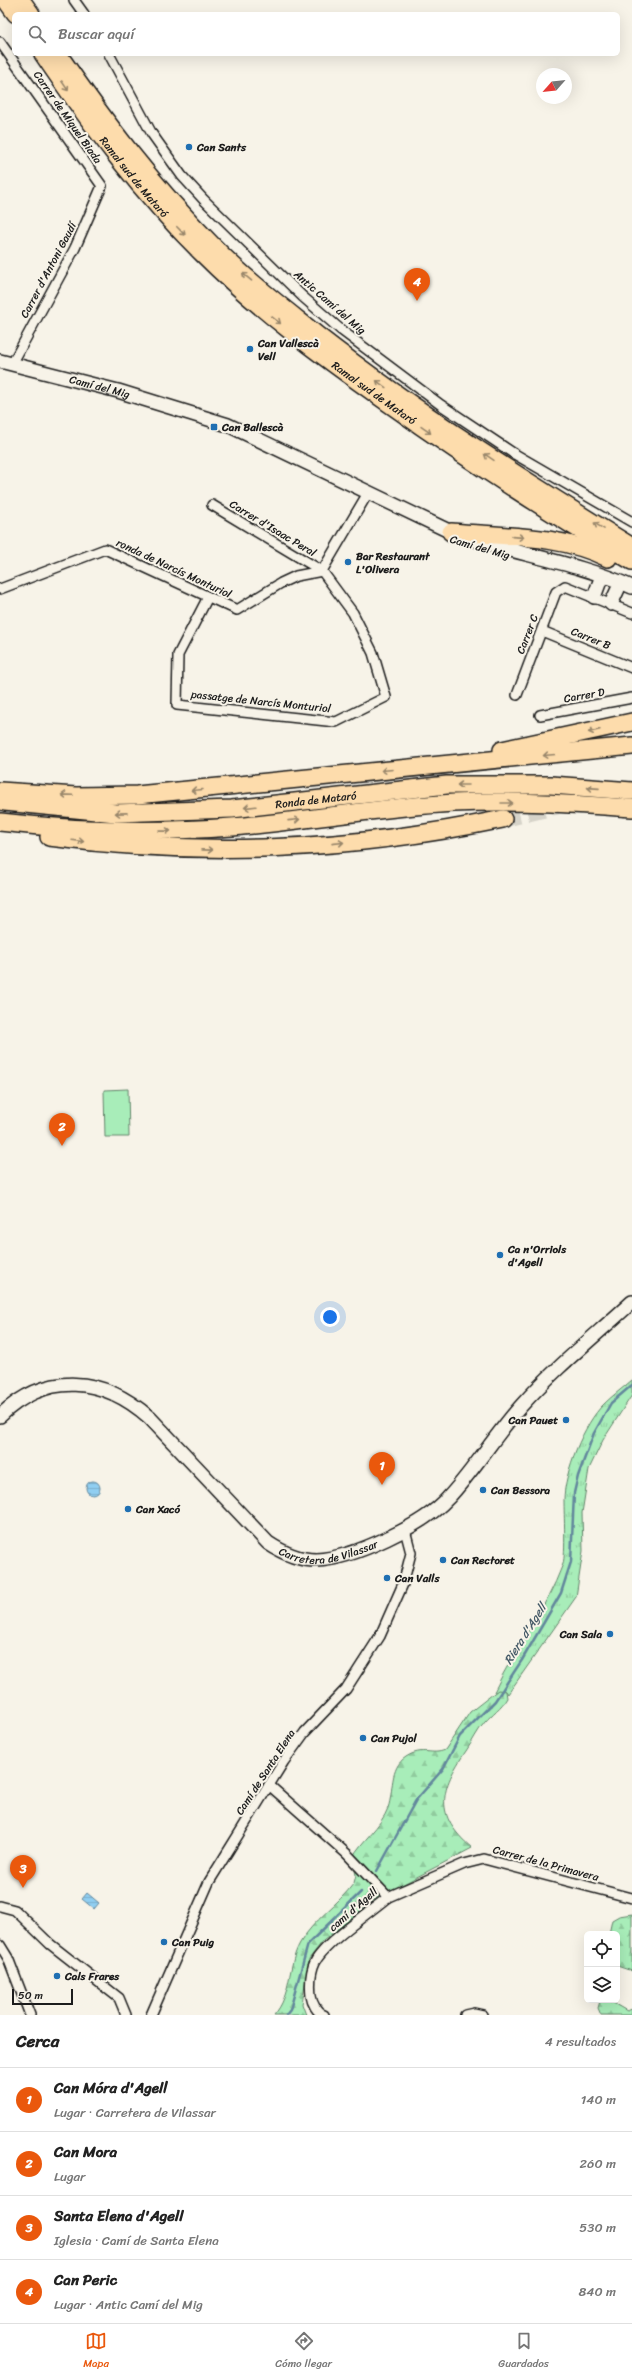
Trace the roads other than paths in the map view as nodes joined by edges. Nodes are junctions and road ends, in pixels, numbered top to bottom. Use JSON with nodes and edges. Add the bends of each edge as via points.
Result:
{"nodes":[{"id":1,"x":74,"y":0,"type":"edge"},
{"id":2,"x":12,"y":4,"type":"edge"},
{"id":3,"x":27,"y":12,"type":"edge"},
{"id":4,"x":83,"y":12,"type":"edge"},
{"id":5,"x":0,"y":42,"type":"edge"},
{"id":6,"x":44,"y":56,"type":"edge"},
{"id":7,"x":59,"y":56,"type":"edge"},
{"id":8,"x":110,"y":56,"type":"edge"},
{"id":9,"x":102,"y":186,"type":"joint"},
{"id":10,"x":6,"y":362,"type":"edge"},
{"id":11,"x":198,"y":417,"type":"junction"},
{"id":12,"x":299,"y":458,"type":"junction"},
{"id":13,"x":365,"y":498,"type":"junction"},
{"id":14,"x":600,"y":502,"type":"junction"},
{"id":15,"x":212,"y":505,"type":"dead end"},
{"id":16,"x":400,"y":511,"type":"junction"},
{"id":17,"x":632,"y":517,"type":"edge"},
{"id":18,"x":632,"y":522,"type":"edge"},
{"id":19,"x":451,"y":532,"type":"junction"},
{"id":20,"x":632,"y":546,"type":"edge"},
{"id":21,"x":552,"y":559,"type":"junction"},
{"id":22,"x":632,"y":561,"type":"edge"},
{"id":23,"x":322,"y":571,"type":"junction"},
{"id":24,"x":632,"y":571,"type":"edge"},
{"id":25,"x":600,"y":581,"type":"junction"},
{"id":26,"x":632,"y":587,"type":"edge"},
{"id":27,"x":0,"y":589,"type":"edge"},
{"id":28,"x":618,"y":589,"type":"junction"},
{"id":29,"x":632,"y":590,"type":"edge"},
{"id":30,"x":632,"y":595,"type":"edge"},
{"id":31,"x":208,"y":597,"type":"junction"},
{"id":32,"x":594,"y":597,"type":"junction"},
{"id":33,"x":611,"y":604,"type":"junction"},
{"id":34,"x":632,"y":613,"type":"edge"},
{"id":35,"x":542,"y":631,"type":"junction"},
{"id":36,"x":632,"y":668,"type":"edge"},
{"id":37,"x":517,"y":695,"type":"dead end"},
{"id":38,"x":632,"y":698,"type":"edge"},
{"id":39,"x":540,"y":715,"type":"dead end"},
{"id":40,"x":632,"y":722,"type":"edge"},
{"id":41,"x":632,"y":746,"type":"edge"},
{"id":42,"x":426,"y":767,"type":"junction"},
{"id":43,"x":0,"y":791,"type":"edge"},
{"id":44,"x":632,"y":791,"type":"edge"},
{"id":45,"x":0,"y":801,"type":"edge"},
{"id":46,"x":632,"y":808,"type":"edge"},
{"id":47,"x":503,"y":819,"type":"tunnel mouth"},
{"id":48,"x":1,"y":822,"type":"edge"},
{"id":49,"x":632,"y":1302,"type":"edge"},
{"id":50,"x":0,"y":1416,"type":"edge"},
{"id":51,"x":405,"y":1530,"type":"junction"},
{"id":52,"x":269,"y":1785,"type":"junction"},
{"id":53,"x":388,"y":1896,"type":"junction"},
{"id":54,"x":632,"y":1898,"type":"edge"},
{"id":55,"x":0,"y":1906,"type":"edge"},
{"id":56,"x":0,"y":1945,"type":"edge"},
{"id":57,"x":30,"y":2015,"type":"edge"},
{"id":58,"x":126,"y":2015,"type":"edge"},
{"id":59,"x":151,"y":2015,"type":"edge"},
{"id":60,"x":324,"y":2015,"type":"edge"},
{"id":61,"x":465,"y":2015,"type":"edge"},
{"id":62,"x":483,"y":2015,"type":"edge"}],
"edges":[{"from":1,"to":4,"type":"street"},
{"from":2,"to":3,"type":"highway"},
{"from":5,"to":9,"type":"street","name":"Carrer de Miquel Biada"},
{"from":6,"to":22,"type":"highway","name":"Ramal sud de Mataró","one_way":true,"via":[[107,145],[147,195],[203,254],[268,313],[352,378],[458,452]]},
{"from":20,"to":7,"type":"highway","one_way":true,"via":[[513,473],[412,405],[358,367],[239,271],[212,246],[155,184],[118,139]]},
{"from":8,"to":14,"type":"street","name":"Antic Camí del Mig","via":[[152,134],[182,176],[303,297],[341,330],[441,405],[513,453]]},
{"from":9,"to":10,"type":"street","name":"Carrer d'Antoni Gaudí","via":[[74,248]]},
{"from":10,"to":11,"type":"street","name":"Camí del Mig","via":[[118,391]]},
{"from":11,"to":12,"type":"street","name":"Camí del Mig","via":[[246,432]]},
{"from":11,"to":13,"type":"street","name":"Camí del Mig"},
{"from":12,"to":13,"type":"street","name":"Camí del Mig","via":[[361,492]]},
{"from":12,"to":16,"type":"street","name":"Camí del Mig"},
{"from":13,"to":16,"type":"street","name":"Camí del Mig"},
{"from":13,"to":23,"type":"street"},
{"from":14,"to":17,"type":"street","name":"Antic Camí del Mig"},
{"from":14,"to":18,"type":"street","name":"Antic Camí del Mig"},
{"from":15,"to":23,"type":"street","name":"Carrer d'Isaac Peral"},
{"from":16,"to":19,"type":"street","name":"Camí del Mig","via":[[441,531]]},
{"from":16,"to":25,"type":"street","name":"Camí del Mig","via":[[449,538],[562,568]]},
{"from":19,"to":21,"type":"street","name":"Camí del Mig","via":[[475,541]]},
{"from":19,"to":24,"type":"highway","one_way":true,"via":[[566,542],[586,548]]},
{"from":21,"to":25,"type":"street","name":"Camí del Mig"},
{"from":21,"to":26,"type":"street","name":"Camí del Mig","via":[[594,571]]},
{"from":23,"to":31,"type":"street","name":"ronda de Narcís Monturiol","via":[[296,576],[237,610]]},
{"from":23,"to":31,"type":"street","name":"passatge de Narcís Monturiol","via":[[353,614],[373,653],[386,697],[336,722],[177,704],[178,654]]},
{"from":25,"to":28,"type":"street","name":"Camí del Mig"},
{"from":25,"to":32,"type":"street"},
{"from":27,"to":31,"type":"street","name":"ronda de Narcís Monturiol","via":[[105,549]]},
{"from":28,"to":29,"type":"street","name":"Camí del Mig","via":[[621,586]]},
{"from":28,"to":30,"type":"street","name":"Camí del Mig"},
{"from":28,"to":33,"type":"street"},
{"from":32,"to":33,"type":"street"},
{"from":32,"to":35,"type":"street","name":"Carrer C","via":[[565,586],[556,592]]},
{"from":33,"to":34,"type":"street"},
{"from":35,"to":36,"type":"street","name":"Carrer B"},
{"from":35,"to":37,"type":"street","name":"Carrer C"},
{"from":38,"to":39,"type":"street","name":"Carrer D"},
{"from":40,"to":42,"type":"highway","one_way":true,"via":[[574,736],[434,762]]},
{"from":41,"to":42,"type":"highway","one_way":true},
{"from":42,"to":43,"type":"highway","one_way":true,"via":[[137,795],[76,796]]},
{"from":44,"to":45,"type":"highway","name":"Ronda de Mataró","one_way":true,"via":[[551,785],[447,785],[232,809],[116,813]]},
{"from":48,"to":46,"type":"highway","name":"Ronda de Mataró","one_way":true,"via":[[65,828],[170,831],[232,827],[454,803],[548,802]]},
{"from":48,"to":47,"type":"highway","one_way":true,"via":[[10,830],[40,836],[112,845],[207,850],[313,846],[394,838]]},
{"from":49,"to":51,"type":"street","name":"Carretera de Vilassar","via":[[522,1405],[448,1499]]},
{"from":50,"to":51,"type":"street","name":"Carretera de Vilassar","via":[[26,1396],[62,1384],[81,1384],[119,1395],[150,1418],[268,1543],[282,1553],[299,1558],[333,1558]]},
{"from":51,"to":52,"type":"street","name":"Camí de Santa Elena","via":[[412,1553],[403,1584],[380,1636],[346,1689],[306,1732]]},
{"from":52,"to":53,"type":"street","name":"camí d'Agell","via":[[347,1854]]},
{"from":52,"to":59,"type":"street","name":"Camí de Santa Elena","via":[[209,1882]]},
{"from":53,"to":54,"type":"street","name":"Carrer de la Primavera","via":[[464,1864],[484,1859]]},
{"from":53,"to":60,"type":"street","name":"camí d'Agell","via":[[323,1951],[314,1963],[310,1984],[311,2001],[320,2014]]},
{"from":55,"to":58,"type":"street","via":[[15,1910],[50,1944],[119,1998]]},
{"from":56,"to":57,"type":"street","via":[[8,1958]]},
{"from":61,"to":62,"type":"street"}]}
